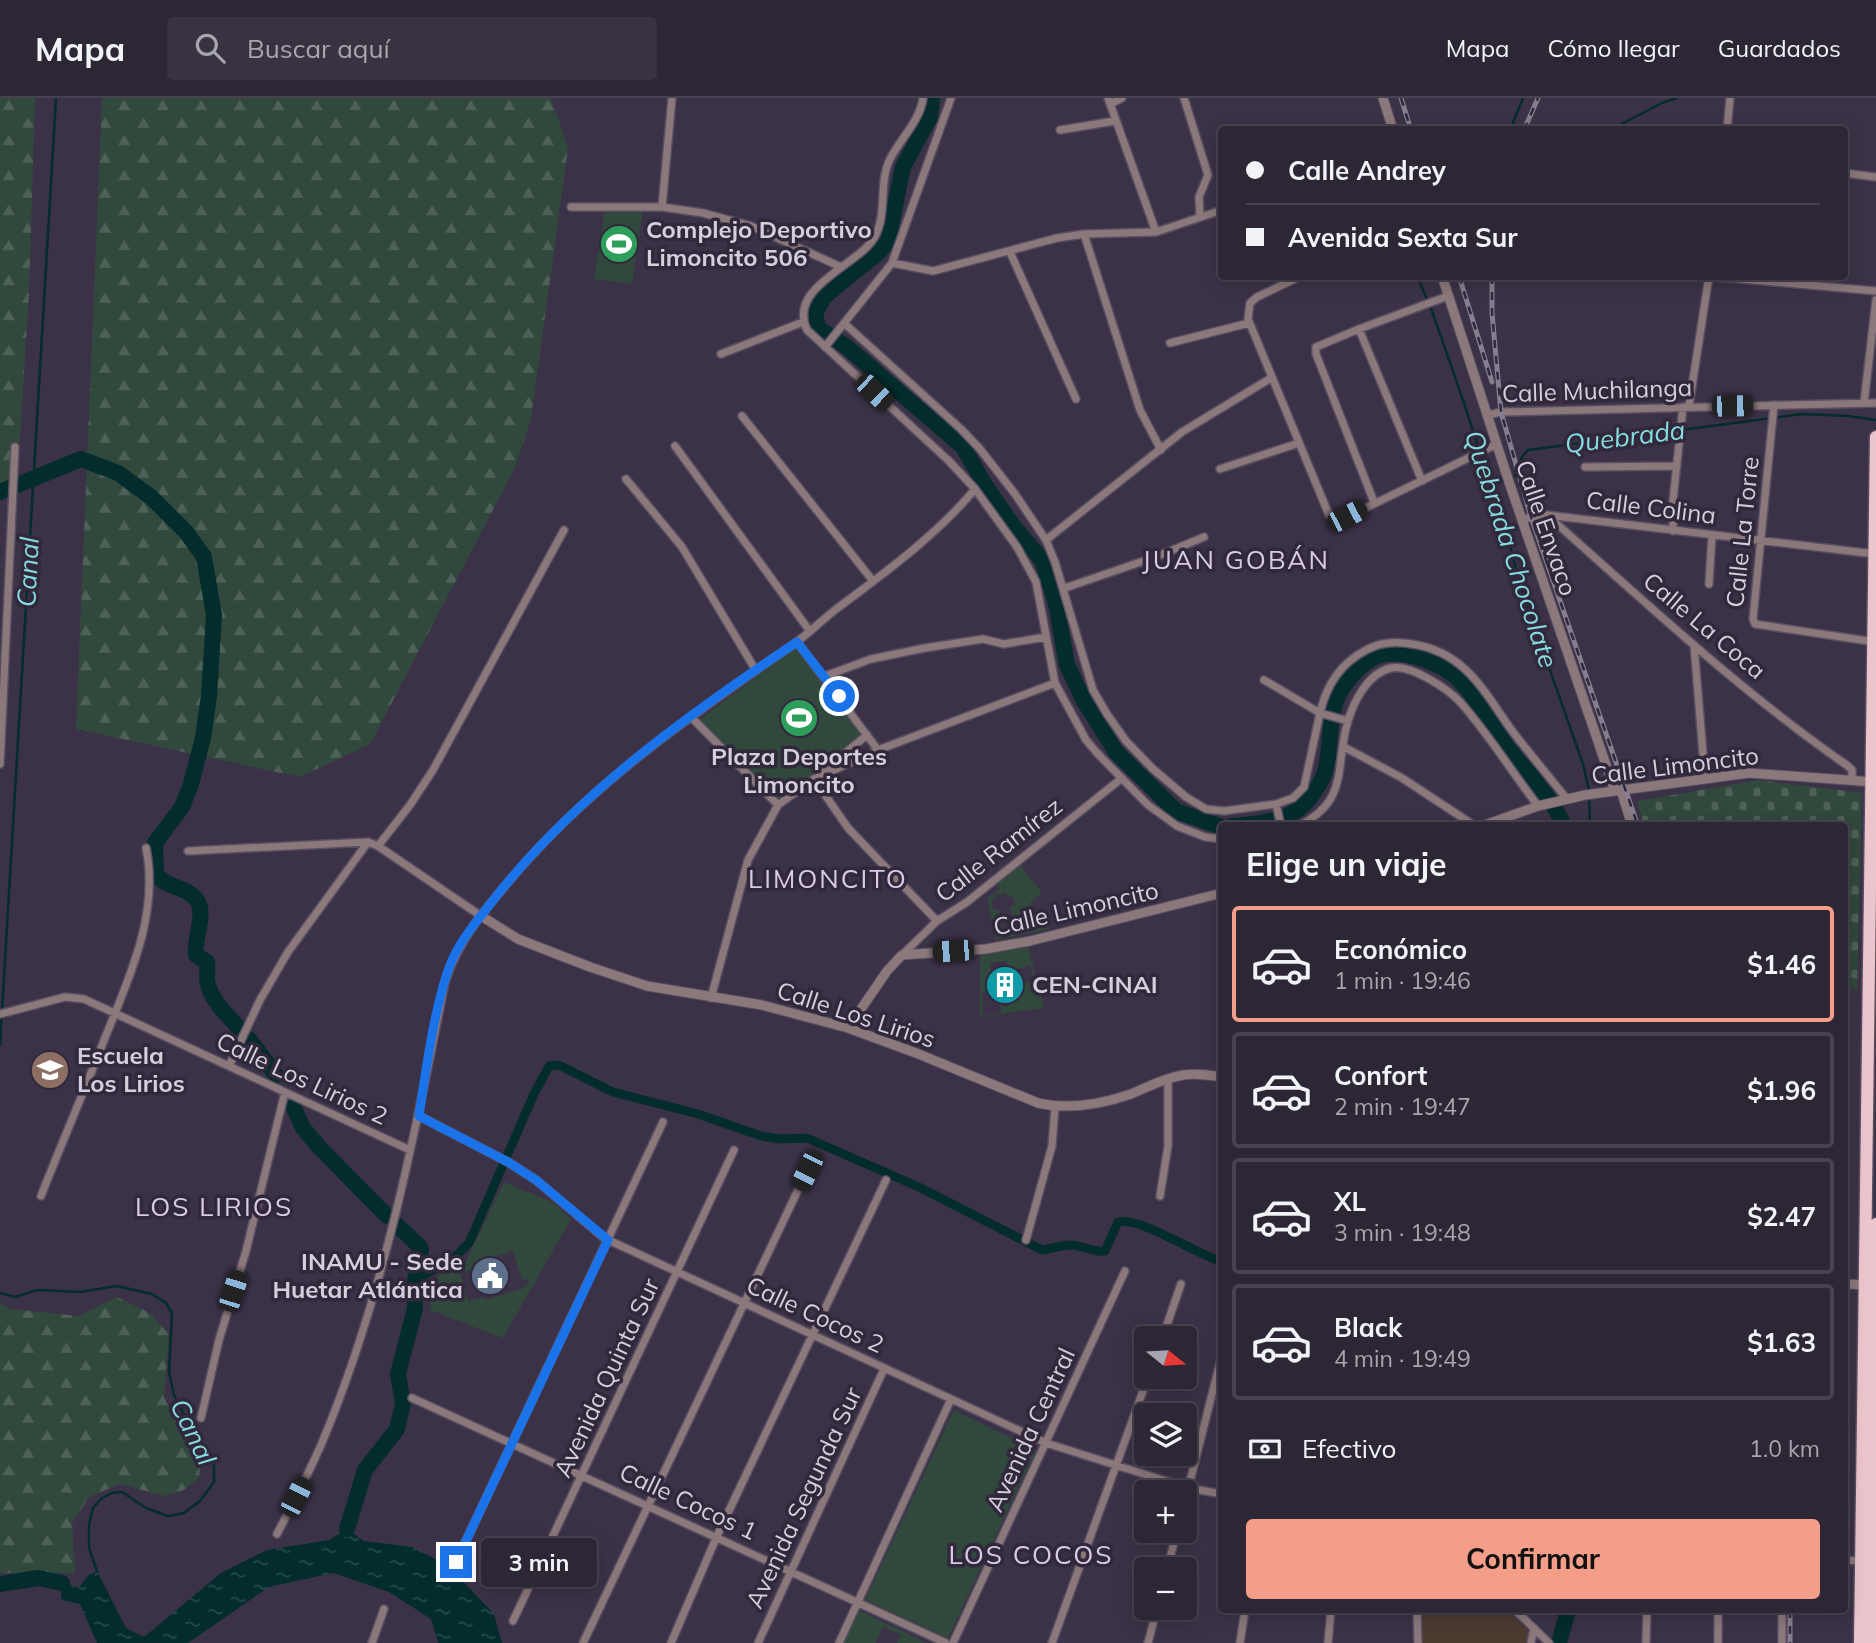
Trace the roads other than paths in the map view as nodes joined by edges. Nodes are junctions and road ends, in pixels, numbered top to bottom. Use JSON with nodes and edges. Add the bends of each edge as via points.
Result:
{"nodes":[{"id":1,"x":672,"y":98,"type":"edge"},
{"id":2,"x":923,"y":98,"type":"edge"},
{"id":3,"x":951,"y":98,"type":"edge"},
{"id":4,"x":1122,"y":98,"type":"edge"},
{"id":5,"x":1184,"y":98,"type":"edge"},
{"id":6,"x":1383,"y":98,"type":"edge"},
{"id":7,"x":1730,"y":98,"type":"edge"},
{"id":8,"x":1109,"y":101,"type":"edge"},
{"id":9,"x":1115,"y":121,"type":"junction"},
{"id":10,"x":1392,"y":126,"type":"edge"},
{"id":11,"x":1727,"y":126,"type":"edge"},
{"id":12,"x":1060,"y":130,"type":"dead end"},
{"id":13,"x":1848,"y":174,"type":"edge"},
{"id":14,"x":1876,"y":177,"type":"edge"},
{"id":15,"x":571,"y":206,"type":"dead end"},
{"id":16,"x":662,"y":207,"type":"junction"},
{"id":17,"x":1218,"y":211,"type":"edge"},
{"id":18,"x":1200,"y":217,"type":"junction"},
{"id":19,"x":1156,"y":232,"type":"junction"},
{"id":20,"x":1084,"y":234,"type":"junction"},
{"id":21,"x":1010,"y":252,"type":"junction"},
{"id":22,"x":892,"y":263,"type":"junction"},
{"id":23,"x":841,"y":267,"type":"junction"},
{"id":24,"x":1293,"y":280,"type":"edge"},
{"id":25,"x":1442,"y":280,"type":"edge"},
{"id":26,"x":1707,"y":280,"type":"edge"},
{"id":27,"x":1744,"y":280,"type":"edge"},
{"id":28,"x":1876,"y":291,"type":"edge"},
{"id":29,"x":1444,"y":297,"type":"junction"},
{"id":30,"x":1876,"y":300,"type":"edge"},
{"id":31,"x":803,"y":322,"type":"junction"},
{"id":32,"x":1249,"y":323,"type":"junction"},
{"id":33,"x":845,"y":324,"type":"junction"},
{"id":34,"x":1359,"y":328,"type":"junction"},
{"id":35,"x":1170,"y":343,"type":"dead end"},
{"id":36,"x":825,"y":347,"type":"junction"},
{"id":37,"x":721,"y":354,"type":"dead end"},
{"id":38,"x":1271,"y":378,"type":"junction"},
{"id":39,"x":1076,"y":399,"type":"dead end"},
{"id":40,"x":1864,"y":403,"type":"junction"},
{"id":41,"x":1876,"y":403,"type":"edge"},
{"id":42,"x":1686,"y":407,"type":"junction"},
{"id":43,"x":1774,"y":408,"type":"junction"},
{"id":44,"x":1488,"y":415,"type":"junction"},
{"id":45,"x":742,"y":416,"type":"dead end"},
{"id":46,"x":1876,"y":437,"type":"edge"},
{"id":47,"x":1299,"y":443,"type":"junction"},
{"id":48,"x":1497,"y":444,"type":"junction"},
{"id":49,"x":675,"y":446,"type":"dead end"},
{"id":50,"x":15,"y":447,"type":"dead end"},
{"id":51,"x":1161,"y":450,"type":"junction"},
{"id":52,"x":1677,"y":466,"type":"junction"},
{"id":53,"x":1586,"y":467,"type":"dead end"},
{"id":54,"x":1220,"y":469,"type":"dead end"},
{"id":55,"x":626,"y":479,"type":"dead end"},
{"id":56,"x":1422,"y":481,"type":"junction"},
{"id":57,"x":975,"y":489,"type":"junction"},
{"id":58,"x":1374,"y":502,"type":"junction"},
{"id":59,"x":1547,"y":515,"type":"junction"},
{"id":60,"x":1522,"y":519,"type":"junction"},
{"id":61,"x":564,"y":530,"type":"dead end"},
{"id":62,"x":1674,"y":531,"type":"junction"},
{"id":63,"x":1712,"y":535,"type":"junction"},
{"id":64,"x":1204,"y":537,"type":"dead end"},
{"id":65,"x":1046,"y":540,"type":"junction"},
{"id":66,"x":1762,"y":541,"type":"junction"},
{"id":67,"x":1875,"y":554,"type":"edge"},
{"id":68,"x":873,"y":582,"type":"junction"},
{"id":69,"x":1709,"y":584,"type":"dead end"},
{"id":70,"x":1065,"y":589,"type":"junction"},
{"id":71,"x":809,"y":630,"type":"junction"},
{"id":72,"x":1046,"y":637,"type":"junction"},
{"id":73,"x":797,"y":642,"type":"junction"},
{"id":74,"x":1874,"y":642,"type":"edge"},
{"id":75,"x":1694,"y":645,"type":"junction"},
{"id":76,"x":755,"y":669,"type":"junction"},
{"id":77,"x":825,"y":676,"type":"junction"},
{"id":78,"x":1264,"y":680,"type":"dead end"},
{"id":79,"x":1055,"y":683,"type":"junction"},
{"id":80,"x":1324,"y":714,"type":"junction"},
{"id":81,"x":691,"y":717,"type":"junction"},
{"id":82,"x":1348,"y":722,"type":"junction"},
{"id":83,"x":867,"y":735,"type":"junction"},
{"id":84,"x":1344,"y":747,"type":"junction"},
{"id":85,"x":878,"y":750,"type":"junction"},
{"id":86,"x":0,"y":764,"type":"edge"},
{"id":87,"x":1122,"y":778,"type":"junction"},
{"id":88,"x":1705,"y":778,"type":"junction"},
{"id":89,"x":814,"y":779,"type":"junction"},
{"id":90,"x":1852,"y":780,"type":"junction"},
{"id":91,"x":1874,"y":782,"type":"edge"},
{"id":92,"x":1618,"y":791,"type":"junction"},
{"id":93,"x":1564,"y":800,"type":"junction"},
{"id":94,"x":778,"y":805,"type":"junction"},
{"id":95,"x":1541,"y":805,"type":"junction"},
{"id":96,"x":1276,"y":806,"type":"junction"},
{"id":97,"x":1280,"y":822,"type":"edge"},
{"id":98,"x":1304,"y":822,"type":"edge"},
{"id":99,"x":1469,"y":822,"type":"edge"},
{"id":100,"x":1505,"y":822,"type":"edge"},
{"id":101,"x":1630,"y":822,"type":"edge"},
{"id":102,"x":1218,"y":839,"type":"edge"},
{"id":103,"x":368,"y":842,"type":"junction"},
{"id":104,"x":378,"y":846,"type":"junction"},
{"id":105,"x":146,"y":848,"type":"dead end"},
{"id":106,"x":188,"y":851,"type":"dead end"},
{"id":107,"x":1873,"y":856,"type":"edge"},
{"id":108,"x":1218,"y":894,"type":"edge"},
{"id":109,"x":481,"y":916,"type":"junction"},
{"id":110,"x":937,"y":922,"type":"junction"},
{"id":111,"x":902,"y":955,"type":"junction"},
{"id":112,"x":711,"y":998,"type":"junction"},
{"id":113,"x":115,"y":1013,"type":"junction"},
{"id":114,"x":0,"y":1014,"type":"edge"},
{"id":115,"x":848,"y":1028,"type":"junction"},
{"id":116,"x":229,"y":1066,"type":"junction"},
{"id":117,"x":1218,"y":1076,"type":"edge"},
{"id":118,"x":1168,"y":1079,"type":"junction"},
{"id":119,"x":285,"y":1092,"type":"junction"},
{"id":120,"x":1055,"y":1107,"type":"junction"},
{"id":121,"x":419,"y":1116,"type":"junction"},
{"id":122,"x":663,"y":1122,"type":"dead end"},
{"id":123,"x":410,"y":1150,"type":"junction"},
{"id":124,"x":734,"y":1150,"type":"dead end"},
{"id":125,"x":807,"y":1171,"type":"dead end"},
{"id":126,"x":886,"y":1180,"type":"dead end"},
{"id":127,"x":41,"y":1196,"type":"dead end"},
{"id":128,"x":1160,"y":1196,"type":"dead end"},
{"id":129,"x":1876,"y":1223,"type":"edge"},
{"id":130,"x":608,"y":1240,"type":"junction"},
{"id":131,"x":1027,"y":1240,"type":"dead end"},
{"id":132,"x":1125,"y":1271,"type":"dead end"},
{"id":133,"x":677,"y":1272,"type":"junction"},
{"id":134,"x":1181,"y":1284,"type":"dead end"},
{"id":135,"x":1848,"y":1284,"type":"edge"},
{"id":136,"x":1869,"y":1286,"type":"edge"},
{"id":137,"x":744,"y":1303,"type":"junction"},
{"id":138,"x":1876,"y":1319,"type":"edge"},
{"id":139,"x":1166,"y":1326,"type":"edge"},
{"id":140,"x":812,"y":1334,"type":"junction"},
{"id":141,"x":884,"y":1368,"type":"junction"},
{"id":142,"x":1218,"y":1371,"type":"edge"},
{"id":143,"x":1143,"y":1390,"type":"edge"},
{"id":144,"x":412,"y":1398,"type":"dead end"},
{"id":145,"x":951,"y":1399,"type":"junction"},
{"id":146,"x":1875,"y":1412,"type":"edge"},
{"id":147,"x":201,"y":1418,"type":"dead end"},
{"id":148,"x":512,"y":1443,"type":"junction"},
{"id":149,"x":1046,"y":1443,"type":"junction"},
{"id":150,"x":1116,"y":1467,"type":"junction"},
{"id":151,"x":583,"y":1475,"type":"junction"},
{"id":152,"x":1161,"y":1480,"type":"edge"},
{"id":153,"x":1190,"y":1480,"type":"edge"},
{"id":154,"x":1197,"y":1490,"type":"edge"},
{"id":155,"x":1218,"y":1493,"type":"edge"},
{"id":156,"x":648,"y":1506,"type":"junction"},
{"id":157,"x":277,"y":1534,"type":"dead end"},
{"id":158,"x":717,"y":1536,"type":"junction"},
{"id":159,"x":1848,"y":1560,"type":"edge"},
{"id":160,"x":1865,"y":1561,"type":"junction"},
{"id":161,"x":456,"y":1562,"type":"dead end"},
{"id":162,"x":791,"y":1571,"type":"junction"},
{"id":163,"x":859,"y":1602,"type":"junction"},
{"id":164,"x":384,"y":1609,"type":"dead end"},
{"id":165,"x":1245,"y":1613,"type":"edge"},
{"id":166,"x":1331,"y":1613,"type":"edge"},
{"id":167,"x":1417,"y":1613,"type":"edge"},
{"id":168,"x":1518,"y":1613,"type":"edge"},
{"id":169,"x":1647,"y":1613,"type":"edge"},
{"id":170,"x":1718,"y":1613,"type":"edge"},
{"id":171,"x":1782,"y":1613,"type":"edge"},
{"id":172,"x":1154,"y":1620,"type":"edge"},
{"id":173,"x":513,"y":1621,"type":"dead end"},
{"id":174,"x":1534,"y":1628,"type":"junction"},
{"id":175,"x":372,"y":1643,"type":"edge"},
{"id":176,"x":583,"y":1643,"type":"edge"},
{"id":177,"x":671,"y":1643,"type":"edge"},
{"id":178,"x":758,"y":1643,"type":"edge"},
{"id":179,"x":839,"y":1643,"type":"edge"},
{"id":180,"x":946,"y":1643,"type":"edge"},
{"id":181,"x":953,"y":1643,"type":"edge"},
{"id":182,"x":1052,"y":1643,"type":"edge"},
{"id":183,"x":1148,"y":1643,"type":"edge"},
{"id":184,"x":1240,"y":1643,"type":"edge"},
{"id":185,"x":1328,"y":1643,"type":"edge"},
{"id":186,"x":1418,"y":1643,"type":"edge"},
{"id":187,"x":1531,"y":1643,"type":"edge"},
{"id":188,"x":1549,"y":1643,"type":"edge"},
{"id":189,"x":1646,"y":1643,"type":"edge"},
{"id":190,"x":1718,"y":1643,"type":"edge"},
{"id":191,"x":1782,"y":1643,"type":"edge"},
{"id":192,"x":1860,"y":1643,"type":"edge"},
{"id":193,"x":1871,"y":1643,"type":"edge"}],
"edges":[{"from":1,"to":16,"type":"street"},
{"from":2,"to":23,"type":"street","via":[[884,176],[877,234],[867,248]]},
{"from":3,"to":22,"type":"street"},
{"from":4,"to":8,"type":"street"},
{"from":5,"to":18,"type":"street","via":[[1208,174],[1199,197]]},
{"from":6,"to":10,"type":"street"},
{"from":7,"to":11,"type":"street"},
{"from":8,"to":9,"type":"street"},
{"from":9,"to":12,"type":"street"},
{"from":9,"to":19,"type":"street"},
{"from":13,"to":14,"type":"street"},
{"from":15,"to":16,"type":"street"},
{"from":16,"to":23,"type":"street","via":[[751,226]]},
{"from":17,"to":18,"type":"street"},
{"from":18,"to":19,"type":"street"},
{"from":19,"to":20,"type":"street"},
{"from":20,"to":21,"type":"street"},
{"from":20,"to":51,"type":"street","via":[[1140,410]]},
{"from":21,"to":22,"type":"street","via":[[933,271]]},
{"from":21,"to":39,"type":"street"},
{"from":22,"to":33,"type":"street"},
{"from":23,"to":31,"type":"street","via":[[807,302]]},
{"from":24,"to":32,"type":"street","via":[[1250,303]]},
{"from":25,"to":29,"type":"street","name":"Calle Envaco"},
{"from":26,"to":42,"type":"street"},
{"from":27,"to":28,"type":"street"},
{"from":29,"to":34,"type":"street"},
{"from":29,"to":44,"type":"street","name":"Calle Envaco"},
{"from":30,"to":40,"type":"street"},
{"from":31,"to":36,"type":"street"},
{"from":31,"to":37,"type":"street"},
{"from":32,"to":35,"type":"street"},
{"from":32,"to":38,"type":"street"},
{"from":33,"to":36,"type":"street"},
{"from":33,"to":65,"type":"street","via":[[968,436]]},
{"from":34,"to":56,"type":"street"},
{"from":34,"to":58,"type":"street","via":[[1321,343],[1315,350]]},
{"from":36,"to":57,"type":"street"},
{"from":38,"to":47,"type":"street"},
{"from":38,"to":51,"type":"street","via":[[1182,432]]},
{"from":40,"to":41,"type":"street","name":"Calle Muchilanga"},
{"from":40,"to":43,"type":"street","name":"Calle Muchilanga"},
{"from":42,"to":43,"type":"street","name":"Calle Muchilanga"},
{"from":42,"to":44,"type":"street","name":"Calle Muchilanga"},
{"from":42,"to":52,"type":"street"},
{"from":43,"to":66,"type":"street","name":"Calle La Torre"},
{"from":44,"to":48,"type":"street","name":"Calle Envaco"},
{"from":45,"to":68,"type":"street"},
{"from":46,"to":67,"type":"highway"},
{"from":47,"to":54,"type":"street"},
{"from":47,"to":58,"type":"street","via":[[1329,515],[1337,520]]},
{"from":48,"to":56,"type":"street"},
{"from":48,"to":60,"type":"street","name":"Calle Envaco"},
{"from":49,"to":71,"type":"street"},
{"from":50,"to":86,"type":"street"},
{"from":51,"to":65,"type":"street"},
{"from":52,"to":53,"type":"street"},
{"from":52,"to":62,"type":"street"},
{"from":55,"to":76,"type":"street","via":[[682,547]]},
{"from":56,"to":58,"type":"street"},
{"from":57,"to":68,"type":"street"},
{"from":57,"to":72,"type":"street","via":[[1036,582]]},
{"from":59,"to":60,"type":"street"},
{"from":59,"to":62,"type":"street","name":"Calle Colina"},
{"from":59,"to":75,"type":"street","name":"Calle La Coca"},
{"from":60,"to":92,"type":"street","name":"Calle Envaco"},
{"from":61,"to":104,"type":"street","via":[[433,770]]},
{"from":62,"to":63,"type":"street","name":"Calle Colina"},
{"from":63,"to":66,"type":"street","name":"Calle Colina"},
{"from":63,"to":69,"type":"street"},
{"from":64,"to":70,"type":"street"},
{"from":65,"to":70,"type":"street"},
{"from":66,"to":67,"type":"street","name":"Calle Colina"},
{"from":66,"to":74,"type":"street","name":"Calle La Torre","via":[[1755,624]]},
{"from":67,"to":74,"type":"highway"},
{"from":68,"to":71,"type":"street"},
{"from":70,"to":96,"type":"street","via":[[1093,690],[1126,741],[1152,768],[1206,809]]},
{"from":71,"to":73,"type":"street"},
{"from":72,"to":77,"type":"street","via":[[1004,644],[983,639],[925,648],[871,659]]},
{"from":72,"to":79,"type":"street"},
{"from":73,"to":76,"type":"street"},
{"from":73,"to":77,"type":"street"},
{"from":74,"to":91,"type":"highway"},
{"from":75,"to":88,"type":"street"},
{"from":75,"to":90,"type":"street","name":"Calle La Coca","via":[[1848,766]]},
{"from":76,"to":81,"type":"street"},
{"from":77,"to":83,"type":"street"},
{"from":78,"to":80,"type":"street"},
{"from":79,"to":85,"type":"street"},
{"from":79,"to":87,"type":"street","via":[[1086,740]]},
{"from":80,"to":82,"type":"street"},
{"from":80,"to":93,"type":"street","via":[[1324,696],[1354,656],[1376,644],[1399,642],[1440,650],[1478,683]]},
{"from":80,"to":96,"type":"street","via":[[1304,787]]},
{"from":81,"to":94,"type":"street"},
{"from":81,"to":109,"type":"street","via":[[631,762],[540,845]]},
{"from":82,"to":84,"type":"street"},
{"from":82,"to":95,"type":"street","via":[[1362,690],[1391,668],[1432,680],[1460,702]]},
{"from":83,"to":85,"type":"street"},
{"from":83,"to":89,"type":"street"},
{"from":84,"to":98,"type":"street","via":[[1333,796]]},
{"from":84,"to":99,"type":"street"},
{"from":85,"to":89,"type":"street"},
{"from":87,"to":102,"type":"street","via":[[1177,827]]},
{"from":87,"to":110,"type":"street","name":"Calle Ramírez"},
{"from":88,"to":90,"type":"street","name":"Calle Limoncito","via":[[1749,773]]},
{"from":88,"to":92,"type":"street","name":"Calle Limoncito"},
{"from":89,"to":94,"type":"street"},
{"from":89,"to":110,"type":"street","via":[[848,828]]},
{"from":90,"to":91,"type":"street","name":"Calle Limoncito"},
{"from":91,"to":107,"type":"highway"},
{"from":92,"to":93,"type":"street","name":"Calle Limoncito"},
{"from":92,"to":101,"type":"street","name":"Calle Envaco"},
{"from":93,"to":95,"type":"street","name":"Calle Limoncito"},
{"from":94,"to":112,"type":"street","via":[[748,860]]},
{"from":95,"to":100,"type":"street","name":"Calle Limoncito"},
{"from":96,"to":97,"type":"street"},
{"from":103,"to":104,"type":"street"},
{"from":103,"to":106,"type":"street"},
{"from":103,"to":116,"type":"street","via":[[288,952]]},
{"from":104,"to":109,"type":"street"},
{"from":105,"to":113,"type":"street","via":[[149,900],[137,954]]},
{"from":107,"to":136,"type":"highway"},
{"from":108,"to":111,"type":"street","name":"Calle Limoncito","via":[[986,949]]},
{"from":109,"to":112,"type":"street","name":"Calle Los Lirios","via":[[518,939],[590,967],[647,986]]},
{"from":109,"to":121,"type":"street","via":[[451,963],[445,982]]},
{"from":110,"to":111,"type":"street","name":"Calle Ramírez"},
{"from":111,"to":115,"type":"street"},
{"from":112,"to":115,"type":"street","name":"Calle Los Lirios","via":[[762,1004]]},
{"from":113,"to":114,"type":"street","name":"Calle Los Lirios 2","via":[[84,999],[65,997]]},
{"from":113,"to":116,"type":"street","name":"Calle Los Lirios 2"},
{"from":113,"to":127,"type":"street"},
{"from":115,"to":120,"type":"street","name":"Calle Los Lirios"},
{"from":116,"to":119,"type":"street","name":"Calle Los Lirios 2"},
{"from":117,"to":118,"type":"street","name":"Calle Los Lirios"},
{"from":118,"to":120,"type":"street","name":"Calle Los Lirios","via":[[1110,1100]]},
{"from":118,"to":128,"type":"street","via":[[1168,1146]]},
{"from":119,"to":123,"type":"street","name":"Calle Los Lirios 2"},
{"from":119,"to":147,"type":"street"},
{"from":120,"to":131,"type":"street","via":[[1052,1146]]},
{"from":121,"to":123,"type":"street"},
{"from":121,"to":130,"type":"street","name":"Calle Cocos 2","via":[[536,1180]]},
{"from":122,"to":130,"type":"street"},
{"from":123,"to":157,"type":"street","via":[[382,1264],[342,1389],[306,1479]]},
{"from":124,"to":133,"type":"street","name":"Avenida Quinta Sur"},
{"from":125,"to":137,"type":"street"},
{"from":126,"to":140,"type":"street"},
{"from":129,"to":136,"type":"highway"},
{"from":130,"to":133,"type":"street","name":"Calle Cocos 2"},
{"from":130,"to":148,"type":"street"},
{"from":132,"to":149,"type":"street","name":"Avenida Central"},
{"from":133,"to":137,"type":"street","name":"Calle Cocos 2"},
{"from":133,"to":151,"type":"street","name":"Avenida Quinta Sur"},
{"from":134,"to":139,"type":"street"},
{"from":135,"to":136,"type":"street"},
{"from":136,"to":138,"type":"highway"},
{"from":136,"to":160,"type":"highway"},
{"from":137,"to":140,"type":"street","name":"Calle Cocos 2"},
{"from":137,"to":156,"type":"street"},
{"from":138,"to":146,"type":"highway"},
{"from":140,"to":141,"type":"street","name":"Calle Cocos 2"},
{"from":140,"to":158,"type":"street"},
{"from":141,"to":145,"type":"street","name":"Calle Cocos 2"},
{"from":141,"to":162,"type":"street","name":"Avenida Segunda Sur"},
{"from":142,"to":153,"type":"street"},
{"from":143,"to":150,"type":"street"},
{"from":144,"to":148,"type":"street","name":"Calle Cocos 1"},
{"from":145,"to":149,"type":"street","name":"Calle Cocos 2"},
{"from":145,"to":163,"type":"street"},
{"from":146,"to":160,"type":"highway"},
{"from":148,"to":151,"type":"street","name":"Calle Cocos 1"},
{"from":148,"to":161,"type":"street"},
{"from":149,"to":150,"type":"street","name":"Calle Cocos 2"},
{"from":149,"to":181,"type":"street","name":"Avenida Central"},
{"from":150,"to":152,"type":"street","name":"Calle Cocos 2"},
{"from":150,"to":182,"type":"street"},
{"from":151,"to":156,"type":"street","name":"Calle Cocos 1"},
{"from":151,"to":173,"type":"street","name":"Avenida Quinta Sur"},
{"from":154,"to":155,"type":"street","name":"Calle Cocos 2"},
{"from":156,"to":158,"type":"street","name":"Calle Cocos 1"},
{"from":156,"to":176,"type":"street"},
{"from":158,"to":162,"type":"street","name":"Calle Cocos 1"},
{"from":158,"to":177,"type":"street"},
{"from":159,"to":160,"type":"street"},
{"from":160,"to":192,"type":"highway"},
{"from":160,"to":193,"type":"highway"},
{"from":162,"to":163,"type":"street","name":"Calle Cocos 1"},
{"from":162,"to":178,"type":"street","name":"Avenida Segunda Sur"},
{"from":163,"to":179,"type":"street"},
{"from":163,"to":180,"type":"street","name":"Calle Cocos 1"},
{"from":164,"to":175,"type":"street"},
{"from":165,"to":184,"type":"street"},
{"from":166,"to":185,"type":"street"},
{"from":167,"to":186,"type":"street"},
{"from":168,"to":174,"type":"street"},
{"from":169,"to":189,"type":"street"},
{"from":170,"to":190,"type":"street"},
{"from":171,"to":191,"type":"street"},
{"from":172,"to":183,"type":"street"},
{"from":174,"to":187,"type":"street"},
{"from":174,"to":188,"type":"street"}]}
